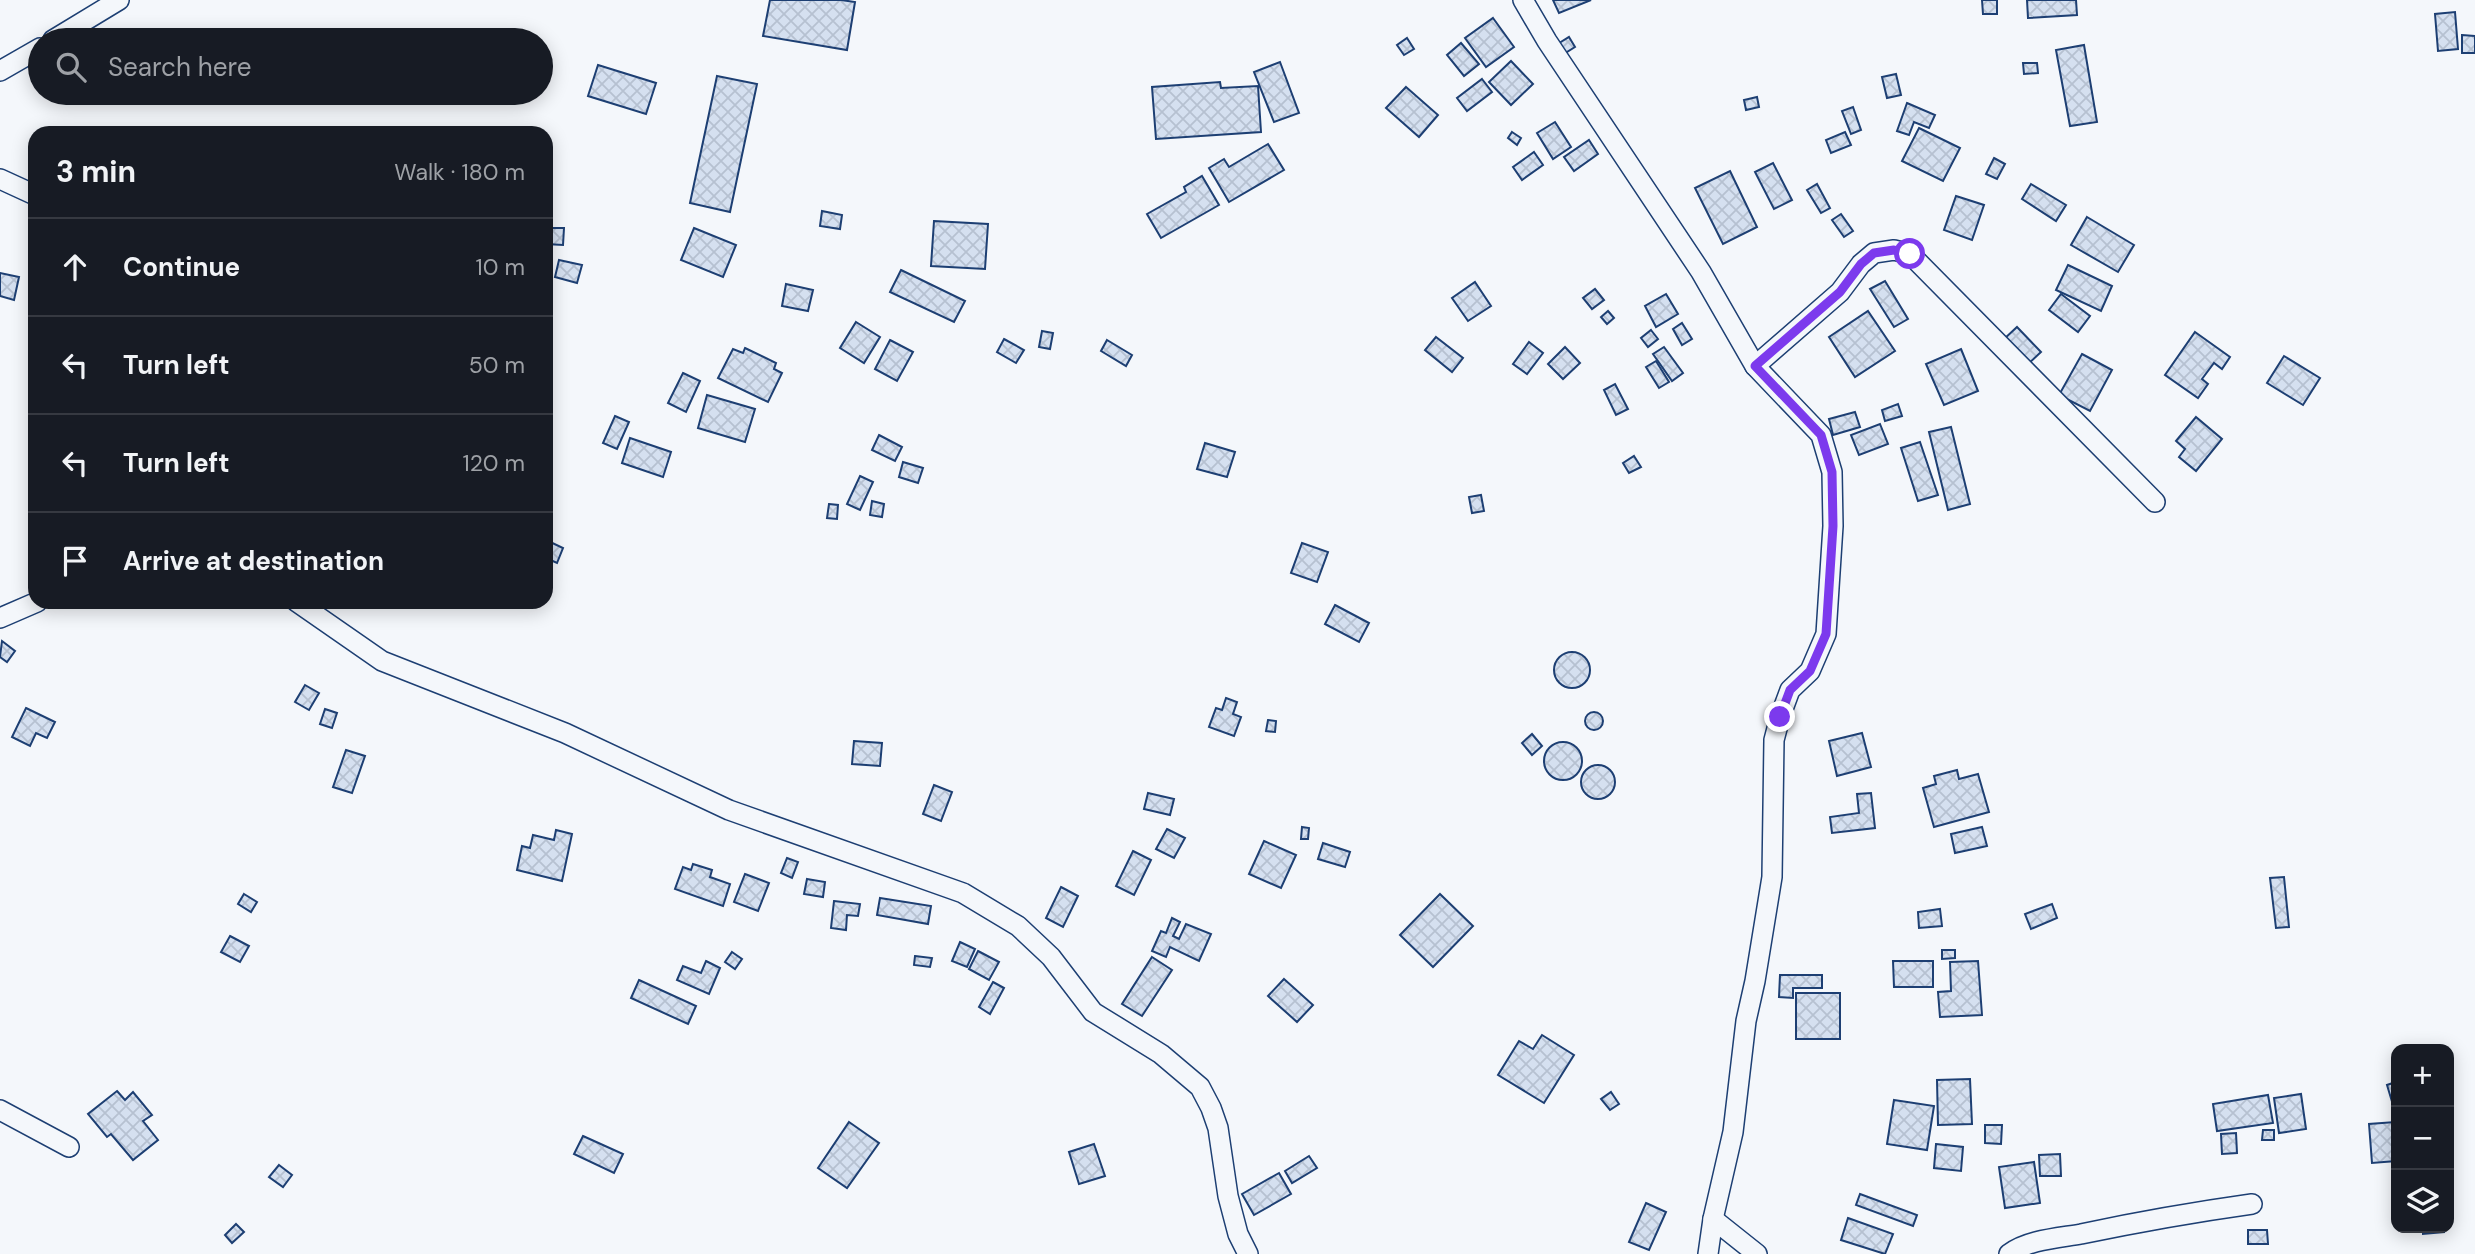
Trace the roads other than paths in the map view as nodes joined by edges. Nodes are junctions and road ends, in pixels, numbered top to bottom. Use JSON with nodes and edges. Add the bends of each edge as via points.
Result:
{"nodes":[{"id":1,"x":119,"y":0,"type":"edge"},
{"id":2,"x":1523,"y":0,"type":"edge"},
{"id":3,"x":74,"y":28,"type":"edge"},
{"id":4,"x":28,"y":55,"type":"edge"},
{"id":5,"x":0,"y":71,"type":"edge"},
{"id":6,"x":0,"y":179,"type":"edge"},
{"id":7,"x":28,"y":192,"type":"edge"},
{"id":8,"x":1755,"y":366,"type":"junction"},
{"id":9,"x":2155,"y":502,"type":"dead end"},
{"id":10,"x":28,"y":606,"type":"edge"},
{"id":11,"x":307,"y":609,"type":"edge"},
{"id":12,"x":0,"y":618,"type":"edge"},
{"id":13,"x":0,"y":1110,"type":"edge"},
{"id":14,"x":69,"y":1147,"type":"dead end"},
{"id":15,"x":2252,"y":1203,"type":"dead end"},
{"id":16,"x":1713,"y":1219,"type":"junction"},
{"id":17,"x":1248,"y":1254,"type":"edge"},
{"id":18,"x":1708,"y":1254,"type":"edge"},
{"id":19,"x":1757,"y":1254,"type":"edge"},
{"id":20,"x":2009,"y":1254,"type":"edge"}],
"edges":[{"from":1,"to":3,"type":"street"},
{"from":2,"to":8,"type":"street","via":[[1701,272]]},
{"from":4,"to":5,"type":"street"},
{"from":6,"to":7,"type":"street"},
{"from":8,"to":9,"type":"street","via":[[1840,292],[1874,253],[1894,250],[1910,254]]},
{"from":8,"to":16,"type":"street","via":[[1821,435],[1832,472],[1831,567],[1826,634],[1810,671],[1790,690],[1774,740],[1772,877],[1746,1021],[1733,1132]]},
{"from":10,"to":12,"type":"street"},
{"from":11,"to":17,"type":"street","via":[[382,661],[565,733],[729,810],[963,893],[1018,926],[1051,957],[1093,1012],[1160,1054],[1200,1087],[1218,1128],[1228,1196]]},
{"from":13,"to":14,"type":"street"},
{"from":15,"to":20,"type":"street","via":[[2044,1241]]},
{"from":16,"to":18,"type":"street"},
{"from":16,"to":19,"type":"street"}]}
